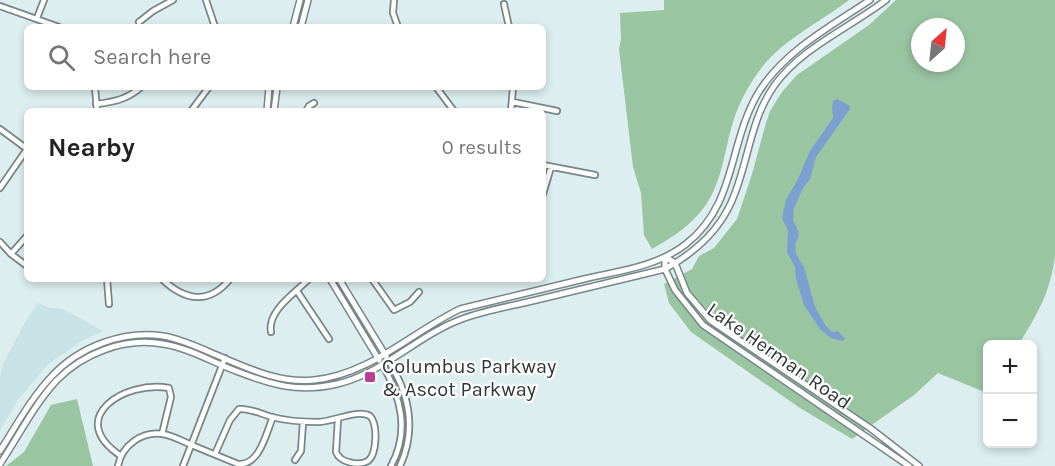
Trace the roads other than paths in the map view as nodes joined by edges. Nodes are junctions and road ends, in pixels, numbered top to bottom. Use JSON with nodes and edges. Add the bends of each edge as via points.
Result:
{"nodes":[{"id":1,"x":44,"y":0,"type":"edge"},
{"id":2,"x":173,"y":0,"type":"edge"},
{"id":3,"x":206,"y":0,"type":"edge"},
{"id":4,"x":300,"y":0,"type":"edge"},
{"id":5,"x":308,"y":0,"type":"edge"},
{"id":6,"x":394,"y":0,"type":"edge"},
{"id":7,"x":870,"y":0,"type":"edge"},
{"id":8,"x":886,"y":0,"type":"edge"},
{"id":9,"x":504,"y":4,"type":"dead end"},
{"id":10,"x":0,"y":6,"type":"edge"},
{"id":11,"x":37,"y":18,"type":"junction"},
{"id":12,"x":139,"y":22,"type":"dead end"},
{"id":13,"x":52,"y":24,"type":"edge"},
{"id":14,"x":214,"y":24,"type":"edge"},
{"id":15,"x":294,"y":24,"type":"edge"},
{"id":16,"x":302,"y":24,"type":"edge"},
{"id":17,"x":397,"y":24,"type":"edge"},
{"id":18,"x":508,"y":24,"type":"edge"},
{"id":19,"x":95,"y":90,"type":"edge"},
{"id":20,"x":137,"y":90,"type":"edge"},
{"id":21,"x":207,"y":90,"type":"edge"},
{"id":22,"x":269,"y":90,"type":"edge"},
{"id":23,"x":277,"y":90,"type":"edge"},
{"id":24,"x":438,"y":90,"type":"edge"},
{"id":25,"x":513,"y":90,"type":"edge"},
{"id":26,"x":513,"y":102,"type":"junction"},
{"id":27,"x":314,"y":103,"type":"dead end"},
{"id":28,"x":96,"y":104,"type":"junction"},
{"id":29,"x":97,"y":108,"type":"edge"},
{"id":30,"x":193,"y":108,"type":"edge"},
{"id":31,"x":267,"y":108,"type":"edge"},
{"id":32,"x":274,"y":108,"type":"edge"},
{"id":33,"x":308,"y":108,"type":"edge"},
{"id":34,"x":452,"y":108,"type":"edge"},
{"id":35,"x":512,"y":108,"type":"edge"},
{"id":36,"x":542,"y":108,"type":"edge"},
{"id":37,"x":546,"y":109,"type":"edge"},
{"id":38,"x":557,"y":111,"type":"dead end"},
{"id":39,"x":0,"y":129,"type":"edge"},
{"id":40,"x":24,"y":147,"type":"edge"},
{"id":41,"x":24,"y":153,"type":"edge"},
{"id":42,"x":546,"y":166,"type":"edge"},
{"id":43,"x":551,"y":167,"type":"junction"},
{"id":44,"x":596,"y":175,"type":"dead end"},
{"id":45,"x":546,"y":184,"type":"edge"},
{"id":46,"x":0,"y":188,"type":"edge"},
{"id":47,"x":24,"y":239,"type":"edge"},
{"id":48,"x":0,"y":242,"type":"edge"},
{"id":49,"x":11,"y":254,"type":"junction"},
{"id":50,"x":665,"y":257,"type":"junction"},
{"id":51,"x":675,"y":263,"type":"junction"},
{"id":52,"x":24,"y":264,"type":"edge"},
{"id":53,"x":665,"y":269,"type":"junction"},
{"id":54,"x":107,"y":282,"type":"edge"},
{"id":55,"x":165,"y":282,"type":"edge"},
{"id":56,"x":228,"y":282,"type":"edge"},
{"id":57,"x":306,"y":282,"type":"edge"},
{"id":58,"x":332,"y":282,"type":"edge"},
{"id":59,"x":341,"y":282,"type":"edge"},
{"id":60,"x":374,"y":282,"type":"edge"},
{"id":61,"x":297,"y":291,"type":"junction"},
{"id":62,"x":419,"y":292,"type":"dead end"},
{"id":63,"x":109,"y":304,"type":"dead end"},
{"id":64,"x":271,"y":332,"type":"dead end"},
{"id":65,"x":329,"y":339,"type":"dead end"},
{"id":66,"x":385,"y":353,"type":"junction"},
{"id":67,"x":378,"y":357,"type":"junction"},
{"id":68,"x":225,"y":358,"type":"junction"},
{"id":69,"x":388,"y":360,"type":"junction"},
{"id":70,"x":382,"y":364,"type":"junction"},
{"id":71,"x":222,"y":365,"type":"junction"},
{"id":72,"x":273,"y":417,"type":"junction"},
{"id":73,"x":338,"y":420,"type":"junction"},
{"id":74,"x":303,"y":422,"type":"junction"},
{"id":75,"x":162,"y":434,"type":"junction"},
{"id":76,"x":192,"y":445,"type":"junction"},
{"id":77,"x":0,"y":451,"type":"edge"},
{"id":78,"x":215,"y":454,"type":"junction"},
{"id":79,"x":121,"y":456,"type":"junction"},
{"id":80,"x":296,"y":460,"type":"dead end"},
{"id":81,"x":0,"y":464,"type":"edge"},
{"id":82,"x":118,"y":466,"type":"edge"},
{"id":83,"x":183,"y":466,"type":"edge"},
{"id":84,"x":391,"y":466,"type":"edge"},
{"id":85,"x":400,"y":466,"type":"edge"},
{"id":86,"x":909,"y":466,"type":"edge"},
{"id":87,"x":919,"y":466,"type":"edge"}],
"edges":[{"from":1,"to":11,"type":"street"},
{"from":2,"to":12,"type":"street"},
{"from":3,"to":14,"type":"street"},
{"from":4,"to":15,"type":"main road"},
{"from":5,"to":16,"type":"main road"},
{"from":6,"to":17,"type":"street"},
{"from":7,"to":50,"type":"main road","via":[[799,48],[772,73],[751,107],[718,206],[694,237]]},
{"from":8,"to":51,"type":"main road","via":[[806,55],[779,80],[758,113],[725,215],[699,246]]},
{"from":9,"to":18,"type":"street"},
{"from":10,"to":11,"type":"street"},
{"from":11,"to":13,"type":"street"},
{"from":19,"to":28,"type":"street"},
{"from":20,"to":28,"type":"street","via":[[116,102]]},
{"from":21,"to":30,"type":"street"},
{"from":22,"to":31,"type":"main road"},
{"from":23,"to":32,"type":"main road"},
{"from":24,"to":34,"type":"street"},
{"from":25,"to":26,"type":"street"},
{"from":26,"to":35,"type":"street"},
{"from":26,"to":36,"type":"street"},
{"from":27,"to":33,"type":"street"},
{"from":28,"to":29,"type":"street"},
{"from":37,"to":38,"type":"street"},
{"from":39,"to":40,"type":"street"},
{"from":41,"to":46,"type":"street"},
{"from":42,"to":43,"type":"street"},
{"from":43,"to":44,"type":"street"},
{"from":43,"to":45,"type":"street"},
{"from":47,"to":49,"type":"street"},
{"from":48,"to":49,"type":"street"},
{"from":49,"to":52,"type":"street"},
{"from":50,"to":51,"type":"main road"},
{"from":50,"to":53,"type":"main road","name":"Lake Herman Road"},
{"from":50,"to":66,"type":"main road","via":[[460,309]]},
{"from":51,"to":53,"type":"main road"},
{"from":51,"to":87,"type":"main road","name":"Lake Herman Road","via":[[687,292],[711,321],[870,428]]},
{"from":53,"to":69,"type":"main road","via":[[463,318]]},
{"from":53,"to":86,"type":"main road","name":"Lake Herman Road","via":[[683,302],[703,325]]},
{"from":54,"to":63,"type":"street"},
{"from":55,"to":56,"type":"street","via":[[183,294],[200,297],[212,296]]},
{"from":57,"to":61,"type":"street"},
{"from":58,"to":67,"type":"main road"},
{"from":59,"to":66,"type":"main road"},
{"from":60,"to":62,"type":"street","via":[[394,310]]},
{"from":61,"to":64,"type":"street","via":[[274,315]]},
{"from":61,"to":65,"type":"street"},
{"from":66,"to":67,"type":"main road"},
{"from":66,"to":69,"type":"main road"},
{"from":67,"to":68,"type":"main road","via":[[347,373],[306,381],[275,377]]},
{"from":67,"to":70,"type":"main road"},
{"from":68,"to":71,"type":"street"},
{"from":68,"to":77,"type":"main road","via":[[165,336],[140,334],[102,343],[78,354],[52,376]]},
{"from":69,"to":70,"type":"main road"},
{"from":69,"to":85,"type":"street","via":[[401,383],[410,416],[408,444]]},
{"from":70,"to":71,"type":"main road","via":[[352,380],[297,389]]},
{"from":70,"to":84,"type":"street","via":[[394,383],[402,420],[400,443]]},
{"from":71,"to":76,"type":"street"},
{"from":71,"to":81,"type":"main road","via":[[183,349],[154,343],[134,342],[95,353],[68,371],[44,396]]},
{"from":72,"to":74,"type":"street"},
{"from":72,"to":78,"type":"street","via":[[239,409]]},
{"from":72,"to":78,"type":"street","via":[[251,462],[238,464]]},
{"from":73,"to":73,"type":"street","via":[[338,457],[346,463],[361,464],[370,459],[376,426],[373,418],[360,413]]},
{"from":73,"to":74,"type":"street"},
{"from":74,"to":80,"type":"street","via":[[301,451]]},
{"from":75,"to":76,"type":"street"},
{"from":75,"to":79,"type":"street","via":[[137,439]]},
{"from":75,"to":79,"type":"street","via":[[171,397],[169,388],[149,386],[123,394],[103,410],[97,426],[103,440]]},
{"from":76,"to":78,"type":"street"},
{"from":76,"to":83,"type":"street"},
{"from":79,"to":82,"type":"street"}]}
